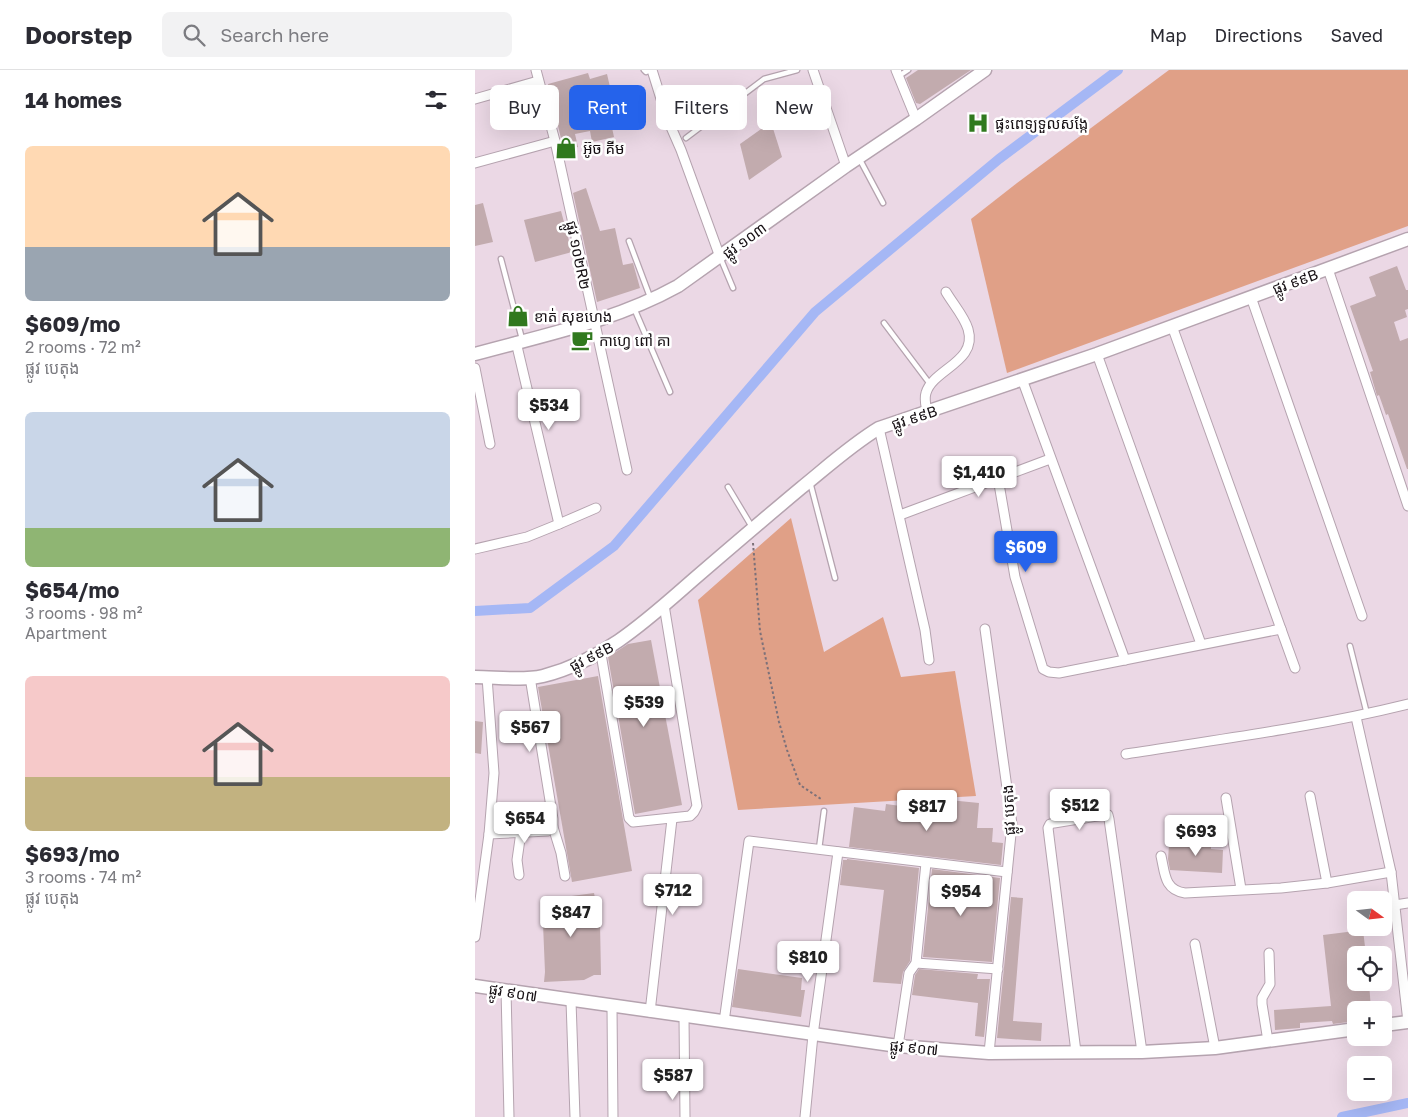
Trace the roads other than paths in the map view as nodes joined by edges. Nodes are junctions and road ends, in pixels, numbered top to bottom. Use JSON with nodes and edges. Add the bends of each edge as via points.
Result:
{"nodes":[{"id":1,"x":535,"y":70,"type":"edge"},
{"id":2,"x":644,"y":70,"type":"edge"},
{"id":3,"x":651,"y":70,"type":"edge"},
{"id":4,"x":797,"y":70,"type":"edge"},
{"id":5,"x":813,"y":70,"type":"edge"},
{"id":6,"x":908,"y":70,"type":"edge"},
{"id":7,"x":985,"y":70,"type":"edge"},
{"id":8,"x":897,"y":73,"type":"edge"},
{"id":9,"x":538,"y":81,"type":"junction"},
{"id":10,"x":475,"y":99,"type":"edge"},
{"id":11,"x":916,"y":119,"type":"junction"},
{"id":12,"x":686,"y":138,"type":"dead end"},
{"id":13,"x":555,"y":141,"type":"junction"},
{"id":14,"x":859,"y":157,"type":"junction"},
{"id":15,"x":475,"y":163,"type":"edge"},
{"id":16,"x":846,"y":166,"type":"junction"},
{"id":17,"x":883,"y":203,"type":"dead end"},
{"id":18,"x":1408,"y":239,"type":"edge"},
{"id":19,"x":629,"y":241,"type":"dead end"},
{"id":20,"x":720,"y":257,"type":"junction"},
{"id":21,"x":501,"y":259,"type":"dead end"},
{"id":22,"x":1328,"y":269,"type":"junction"},
{"id":23,"x":733,"y":288,"type":"dead end"},
{"id":24,"x":946,"y":292,"type":"dead end"},
{"id":25,"x":1251,"y":297,"type":"junction"},
{"id":26,"x":652,"y":301,"type":"junction"},
{"id":27,"x":634,"y":308,"type":"junction"},
{"id":28,"x":593,"y":322,"type":"junction"},
{"id":29,"x":884,"y":323,"type":"dead end"},
{"id":30,"x":1172,"y":326,"type":"junction"},
{"id":31,"x":519,"y":342,"type":"junction"},
{"id":32,"x":475,"y":354,"type":"edge"},
{"id":33,"x":1097,"y":354,"type":"junction"},
{"id":34,"x":475,"y":368,"type":"edge"},
{"id":35,"x":1022,"y":378,"type":"junction"},
{"id":36,"x":930,"y":384,"type":"junction"},
{"id":37,"x":670,"y":392,"type":"dead end"},
{"id":38,"x":927,"y":412,"type":"junction"},
{"id":39,"x":879,"y":428,"type":"junction"},
{"id":40,"x":490,"y":444,"type":"dead end"},
{"id":41,"x":1050,"y":459,"type":"junction"},
{"id":42,"x":627,"y":470,"type":"dead end"},
{"id":43,"x":998,"y":478,"type":"junction"},
{"id":44,"x":810,"y":481,"type":"junction"},
{"id":45,"x":729,"y":487,"type":"dead end"},
{"id":46,"x":1408,"y":506,"type":"edge"},
{"id":47,"x":595,"y":508,"type":"dead end"},
{"id":48,"x":900,"y":515,"type":"junction"},
{"id":49,"x":559,"y":524,"type":"junction"},
{"id":50,"x":752,"y":528,"type":"junction"},
{"id":51,"x":475,"y":550,"type":"edge"},
{"id":52,"x":835,"y":578,"type":"dead end"},
{"id":53,"x":664,"y":605,"type":"junction"},
{"id":54,"x":1362,"y":616,"type":"dead end"},
{"id":55,"x":985,"y":629,"type":"dead end"},
{"id":56,"x":1281,"y":629,"type":"junction"},
{"id":57,"x":1201,"y":644,"type":"junction"},
{"id":58,"x":1350,"y":646,"type":"dead end"},
{"id":59,"x":601,"y":654,"type":"junction"},
{"id":60,"x":929,"y":660,"type":"dead end"},
{"id":61,"x":1125,"y":660,"type":"junction"},
{"id":62,"x":1295,"y":668,"type":"dead end"},
{"id":63,"x":481,"y":677,"type":"edge"},
{"id":64,"x":530,"y":677,"type":"junction"},
{"id":65,"x":1408,"y":704,"type":"edge"},
{"id":66,"x":1367,"y":714,"type":"junction"},
{"id":67,"x":1357,"y":717,"type":"junction"},
{"id":68,"x":1126,"y":754,"type":"dead end"},
{"id":69,"x":1310,"y":796,"type":"dead end"},
{"id":70,"x":1226,"y":798,"type":"dead end"},
{"id":71,"x":824,"y":811,"type":"dead end"},
{"id":72,"x":672,"y":819,"type":"junction"},
{"id":73,"x":553,"y":827,"type":"junction"},
{"id":74,"x":521,"y":832,"type":"junction"},
{"id":75,"x":489,"y":834,"type":"junction"},
{"id":76,"x":819,"y":849,"type":"junction"},
{"id":77,"x":838,"y":852,"type":"junction"},
{"id":78,"x":1161,"y":856,"type":"dead end"},
{"id":79,"x":927,"y":863,"type":"junction"},
{"id":80,"x":1007,"y":872,"type":"junction"},
{"id":81,"x":1391,"y":872,"type":"junction"},
{"id":82,"x":519,"y":875,"type":"dead end"},
{"id":83,"x":565,"y":876,"type":"dead end"},
{"id":84,"x":1327,"y":883,"type":"junction"},
{"id":85,"x":1241,"y":889,"type":"junction"},
{"id":86,"x":1408,"y":903,"type":"edge"},
{"id":87,"x":1395,"y":905,"type":"junction"},
{"id":88,"x":475,"y":937,"type":"edge"},
{"id":89,"x":1195,"y":944,"type":"dead end"},
{"id":90,"x":1269,"y":953,"type":"dead end"},
{"id":91,"x":916,"y":963,"type":"junction"},
{"id":92,"x":998,"y":969,"type":"junction"},
{"id":93,"x":475,"y":986,"type":"edge"},
{"id":94,"x":506,"y":990,"type":"junction"},
{"id":95,"x":571,"y":1001,"type":"junction"},
{"id":96,"x":612,"y":1007,"type":"junction"},
{"id":97,"x":650,"y":1012,"type":"junction"},
{"id":98,"x":684,"y":1017,"type":"junction"},
{"id":99,"x":724,"y":1022,"type":"junction"},
{"id":100,"x":1408,"y":1022,"type":"edge"},
{"id":101,"x":1392,"y":1025,"type":"edge"},
{"id":102,"x":1347,"y":1030,"type":"edge"},
{"id":103,"x":813,"y":1034,"type":"junction"},
{"id":104,"x":1268,"y":1041,"type":"junction"},
{"id":105,"x":898,"y":1046,"type":"junction"},
{"id":106,"x":1215,"y":1048,"type":"junction"},
{"id":107,"x":989,"y":1052,"type":"junction"},
{"id":108,"x":1076,"y":1052,"type":"junction"},
{"id":109,"x":1142,"y":1052,"type":"junction"},
{"id":110,"x":509,"y":1117,"type":"edge"},
{"id":111,"x":575,"y":1117,"type":"edge"},
{"id":112,"x":613,"y":1117,"type":"edge"},
{"id":113,"x":685,"y":1117,"type":"edge"},
{"id":114,"x":805,"y":1117,"type":"edge"}],
"edges":[{"from":1,"to":9,"type":"street","name":"ផ្លូវ ១០២R២"},
{"from":2,"to":3,"type":"lane"},
{"from":3,"to":20,"type":"street"},
{"from":4,"to":12,"type":"lane","via":[[764,79]]},
{"from":5,"to":16,"type":"street"},
{"from":6,"to":8,"type":"lane"},
{"from":7,"to":11,"type":"street","name":"ផ្លូវ ១០៣"},
{"from":8,"to":11,"type":"street"},
{"from":9,"to":10,"type":"street"},
{"from":9,"to":13,"type":"street","name":"ផ្លូវ ១០២R២"},
{"from":11,"to":14,"type":"street","name":"ផ្លូវ ១០៣"},
{"from":13,"to":15,"type":"street"},
{"from":13,"to":28,"type":"street","name":"ផ្លូវ ១០២R២"},
{"from":14,"to":16,"type":"street","name":"ផ្លូវ ១០៣"},
{"from":14,"to":17,"type":"lane"},
{"from":16,"to":20,"type":"street","name":"ផ្លូវ ១០៣"},
{"from":18,"to":22,"type":"street","name":"ផ្លូវ ៩៩B"},
{"from":19,"to":26,"type":"lane"},
{"from":20,"to":23,"type":"lane"},
{"from":20,"to":26,"type":"street","name":"ផ្លូវ ១០៣"},
{"from":21,"to":31,"type":"lane"},
{"from":22,"to":25,"type":"street","name":"ផ្លូវ ៩៩B"},
{"from":22,"to":46,"type":"street"},
{"from":24,"to":36,"type":"street","via":[[967,327],[968,342],[958,362]]},
{"from":25,"to":30,"type":"street","name":"ផ្លូវ ៩៩B"},
{"from":25,"to":54,"type":"street"},
{"from":26,"to":27,"type":"street","name":"ផ្លូវ ១០៣"},
{"from":27,"to":28,"type":"street","name":"ផ្លូវ ១០៣"},
{"from":27,"to":37,"type":"lane"},
{"from":28,"to":31,"type":"street","name":"ផ្លូវ ១០៣"},
{"from":28,"to":42,"type":"street","name":"ផ្លូវ ១០២R២"},
{"from":29,"to":36,"type":"lane"},
{"from":30,"to":33,"type":"street","name":"ផ្លូវ ៩៩B"},
{"from":30,"to":56,"type":"street"},
{"from":31,"to":32,"type":"street","name":"ផ្លូវ ១០៣"},
{"from":31,"to":49,"type":"street"},
{"from":33,"to":35,"type":"street","name":"ផ្លូវ ៩៩B"},
{"from":33,"to":57,"type":"street"},
{"from":34,"to":40,"type":"street"},
{"from":35,"to":38,"type":"street","name":"ផ្លូវ ៩៩B"},
{"from":35,"to":41,"type":"street"},
{"from":36,"to":38,"type":"street","via":[[925,402]]},
{"from":38,"to":39,"type":"street","name":"ផ្លូវ ៩៩B"},
{"from":39,"to":44,"type":"street","name":"ផ្លូវ ៩៩B","via":[[855,443]]},
{"from":39,"to":48,"type":"street"},
{"from":41,"to":43,"type":"street"},
{"from":41,"to":61,"type":"street"},
{"from":43,"to":48,"type":"street"},
{"from":43,"to":61,"type":"street","via":[[1015,577],[1043,669],[1059,673]]},
{"from":44,"to":50,"type":"street","name":"ផ្លូវ ៩៩B"},
{"from":44,"to":52,"type":"lane"},
{"from":45,"to":50,"type":"lane"},
{"from":47,"to":49,"type":"street"},
{"from":48,"to":60,"type":"street"},
{"from":49,"to":51,"type":"street","via":[[527,537]]},
{"from":50,"to":53,"type":"street","name":"ផ្លូវ ៩៩B"},
{"from":53,"to":59,"type":"street","name":"ផ្លូវ ៩៩B"},
{"from":53,"to":72,"type":"street","via":[[697,806],[690,816]]},
{"from":55,"to":80,"type":"street","name":"ផ្លូវ បេតុង","via":[[1012,824]]},
{"from":56,"to":57,"type":"street"},
{"from":56,"to":62,"type":"street"},
{"from":57,"to":61,"type":"street"},
{"from":58,"to":66,"type":"lane"},
{"from":59,"to":64,"type":"street","name":"ផ្លូវ ៩៩B","via":[[566,669]]},
{"from":59,"to":72,"type":"street","via":[[629,818],[633,822]]},
{"from":63,"to":64,"type":"street","name":"ផ្លូវ ៩៩B"},
{"from":63,"to":75,"type":"street","via":[[494,773]]},
{"from":64,"to":73,"type":"street"},
{"from":65,"to":66,"type":"street"},
{"from":66,"to":67,"type":"street"},
{"from":67,"to":68,"type":"street"},
{"from":67,"to":81,"type":"street"},
{"from":69,"to":84,"type":"street"},
{"from":70,"to":85,"type":"street"},
{"from":71,"to":76,"type":"lane"},
{"from":72,"to":97,"type":"street"},
{"from":73,"to":74,"type":"street"},
{"from":73,"to":83,"type":"street"},
{"from":74,"to":75,"type":"street"},
{"from":74,"to":82,"type":"street","via":[[517,860]]},
{"from":75,"to":88,"type":"street"},
{"from":76,"to":77,"type":"street"},
{"from":76,"to":99,"type":"street","via":[[749,841]]},
{"from":77,"to":79,"type":"street"},
{"from":77,"to":103,"type":"street"},
{"from":78,"to":85,"type":"street","via":[[1167,881],[1175,891]]},
{"from":79,"to":80,"type":"street"},
{"from":79,"to":91,"type":"street"},
{"from":80,"to":92,"type":"street","name":"ផ្លូវ បេតុង"},
{"from":81,"to":84,"type":"street"},
{"from":81,"to":87,"type":"street"},
{"from":84,"to":85,"type":"street"},
{"from":86,"to":87,"type":"street"},
{"from":87,"to":100,"type":"street"},
{"from":89,"to":106,"type":"street"},
{"from":90,"to":104,"type":"street","via":[[1269,984],[1262,998]]},
{"from":91,"to":92,"type":"street"},
{"from":91,"to":105,"type":"street","via":[[909,972]]},
{"from":92,"to":107,"type":"street","name":"ផ្លូវ បេតុង"},
{"from":93,"to":94,"type":"street","name":"ផ្លូវ ៩០៧"},
{"from":94,"to":95,"type":"street","name":"ផ្លូវ ៩០៧"},
{"from":94,"to":110,"type":"street"},
{"from":95,"to":96,"type":"street","name":"ផ្លូវ ៩០៧"},
{"from":95,"to":111,"type":"street"},
{"from":96,"to":97,"type":"street","name":"ផ្លូវ ៩០៧"},
{"from":96,"to":112,"type":"street"},
{"from":97,"to":98,"type":"street","name":"ផ្លូវ ៩០៧"},
{"from":98,"to":99,"type":"street","name":"ផ្លូវ ៩០៧"},
{"from":98,"to":113,"type":"street"},
{"from":99,"to":103,"type":"street","name":"ផ្លូវ ៩០៧"},
{"from":100,"to":101,"type":"street"},
{"from":102,"to":104,"type":"street","name":"ផ្លូវ ៩០៧"},
{"from":103,"to":105,"type":"street","name":"ផ្លូវ ៩០៧"},
{"from":103,"to":114,"type":"street"},
{"from":104,"to":106,"type":"street","name":"ផ្លូវ ៩០៧"},
{"from":105,"to":107,"type":"street","name":"ផ្លូវ ៩០៧"},
{"from":106,"to":109,"type":"street","name":"ផ្លូវ ៩០៧"},
{"from":107,"to":108,"type":"street","name":"ផ្លូវ ៩០៧"},
{"from":108,"to":109,"type":"street","name":"ផ្លូវ ៩០៧"},
{"from":108,"to":109,"type":"street","via":[[1048,828],[1054,823],[1108,816]]}]}
